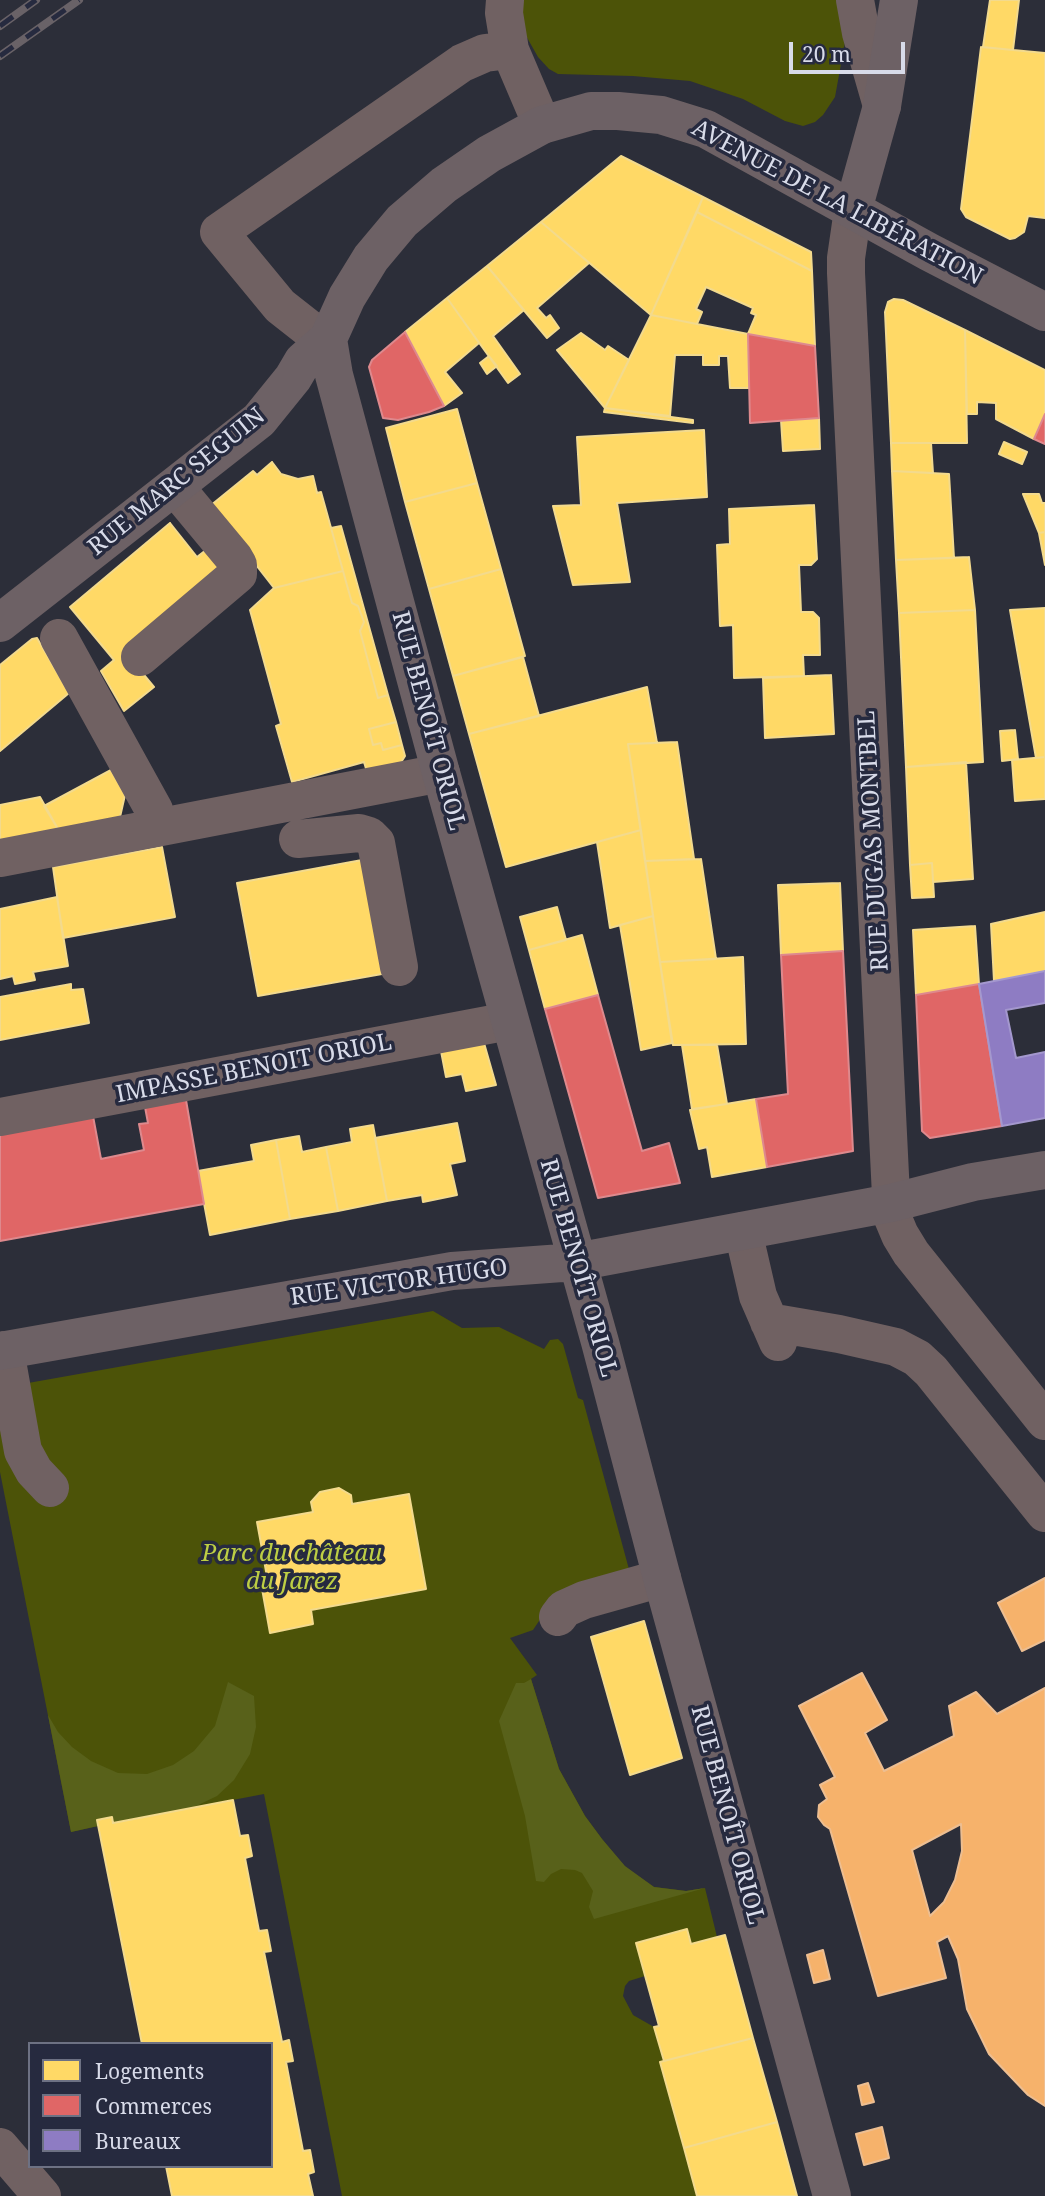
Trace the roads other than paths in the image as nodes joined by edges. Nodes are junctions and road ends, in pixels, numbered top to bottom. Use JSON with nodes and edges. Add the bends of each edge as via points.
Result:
{"nodes":[{"id":1,"x":505,"y":0,"type":"edge"},
{"id":2,"x":855,"y":0,"type":"edge"},
{"id":3,"x":898,"y":0,"type":"edge"},
{"id":4,"x":510,"y":50,"type":"junction"},
{"id":5,"x":882,"y":106,"type":"junction"},
{"id":6,"x":542,"y":125,"type":"junction"},
{"id":7,"x":853,"y":210,"type":"junction"},
{"id":8,"x":1045,"y":312,"type":"edge"},
{"id":9,"x":328,"y":339,"type":"junction"},
{"id":10,"x":175,"y":486,"type":"junction"},
{"id":11,"x":0,"y":623,"type":"edge"},
{"id":12,"x":60,"y":638,"type":"dead end"},
{"id":13,"x":140,"y":657,"type":"dead end"},
{"id":14,"x":441,"y":774,"type":"junction"},
{"id":15,"x":291,"y":802,"type":"junction"},
{"id":16,"x":157,"y":827,"type":"junction"},
{"id":17,"x":0,"y":858,"type":"edge"},
{"id":18,"x":399,"y":967,"type":"dead end"},
{"id":19,"x":509,"y":1021,"type":"junction"},
{"id":20,"x":0,"y":1117,"type":"edge"},
{"id":21,"x":1045,"y":1170,"type":"edge"},
{"id":22,"x":891,"y":1203,"type":"junction"},
{"id":23,"x":743,"y":1231,"type":"junction"},
{"id":24,"x":576,"y":1262,"type":"junction"},
{"id":25,"x":2,"y":1350,"type":"edge"},
{"id":26,"x":1045,"y":1421,"type":"edge"},
{"id":27,"x":50,"y":1488,"type":"dead end"},
{"id":28,"x":1045,"y":1513,"type":"edge"},
{"id":29,"x":662,"y":1578,"type":"junction"},
{"id":30,"x":558,"y":1617,"type":"dead end"},
{"id":31,"x":0,"y":2147,"type":"edge"},
{"id":32,"x":42,"y":2196,"type":"edge"},
{"id":33,"x":832,"y":2196,"type":"edge"}],
"edges":[{"from":1,"to":4,"type":"street"},
{"from":2,"to":5,"type":"street"},
{"from":3,"to":5,"type":"main road"},
{"from":4,"to":6,"type":"street"},
{"from":4,"to":9,"type":"street","via":[[485,53],[462,63],[219,232],[280,306]]},
{"from":5,"to":7,"type":"main road"},
{"from":6,"to":7,"type":"main road","name":"AVENUE DE LA LIBÉRATION","via":[[591,111],[661,115],[706,129]]},
{"from":6,"to":9,"type":"main road","name":"RUE MARC SEGUIN","via":[[489,154],[402,221],[371,258]]},
{"from":7,"to":8,"type":"main road","name":"AVENUE DE LA LIBÉRATION"},
{"from":7,"to":22,"type":"street","name":"RUE DUGAS MONTBEL","via":[[846,273]]},
{"from":9,"to":10,"type":"main road","name":"RUE MARC SEGUIN","via":[[303,361],[259,420]]},
{"from":9,"to":14,"type":"main road","name":"RUE BENOÎT ORIOL"},
{"from":10,"to":11,"type":"main road","name":"RUE MARC SEGUIN"},
{"from":10,"to":13,"type":"street","via":[[234,558],[238,574]]},
{"from":12,"to":16,"type":"street","via":[[154,810]]},
{"from":14,"to":15,"type":"street"},
{"from":14,"to":19,"type":"main road","name":"RUE BENOÎT ORIOL"},
{"from":15,"to":16,"type":"street"},
{"from":15,"to":18,"type":"street","via":[[301,851],[359,832],[376,843]]},
{"from":16,"to":17,"type":"street"},
{"from":19,"to":20,"type":"street","name":"IMPASSE BENOIT ORIOL"},
{"from":19,"to":24,"type":"main road","name":"RUE BENOÎT ORIOL"},
{"from":21,"to":22,"type":"main road","name":"RUE VICTOR HUGO"},
{"from":22,"to":23,"type":"main road","name":"RUE VICTOR HUGO"},
{"from":22,"to":26,"type":"street","name":"RUE DUGAS MONTBEL","via":[[892,1216],[911,1253]]},
{"from":23,"to":24,"type":"main road","name":"RUE VICTOR HUGO"},
{"from":23,"to":28,"type":"street","via":[[758,1296],[774,1332],[839,1334],[896,1347],[917,1358]]},
{"from":24,"to":25,"type":"main road","name":"RUE VICTOR HUGO","via":[[452,1271]]},
{"from":24,"to":29,"type":"main road","name":"RUE BENOÎT ORIOL"},
{"from":25,"to":27,"type":"street","via":[[23,1451]]},
{"from":29,"to":30,"type":"street","via":[[584,1600]]},
{"from":29,"to":33,"type":"main road","name":"RUE BENOÎT ORIOL"},
{"from":31,"to":32,"type":"street"}]}
